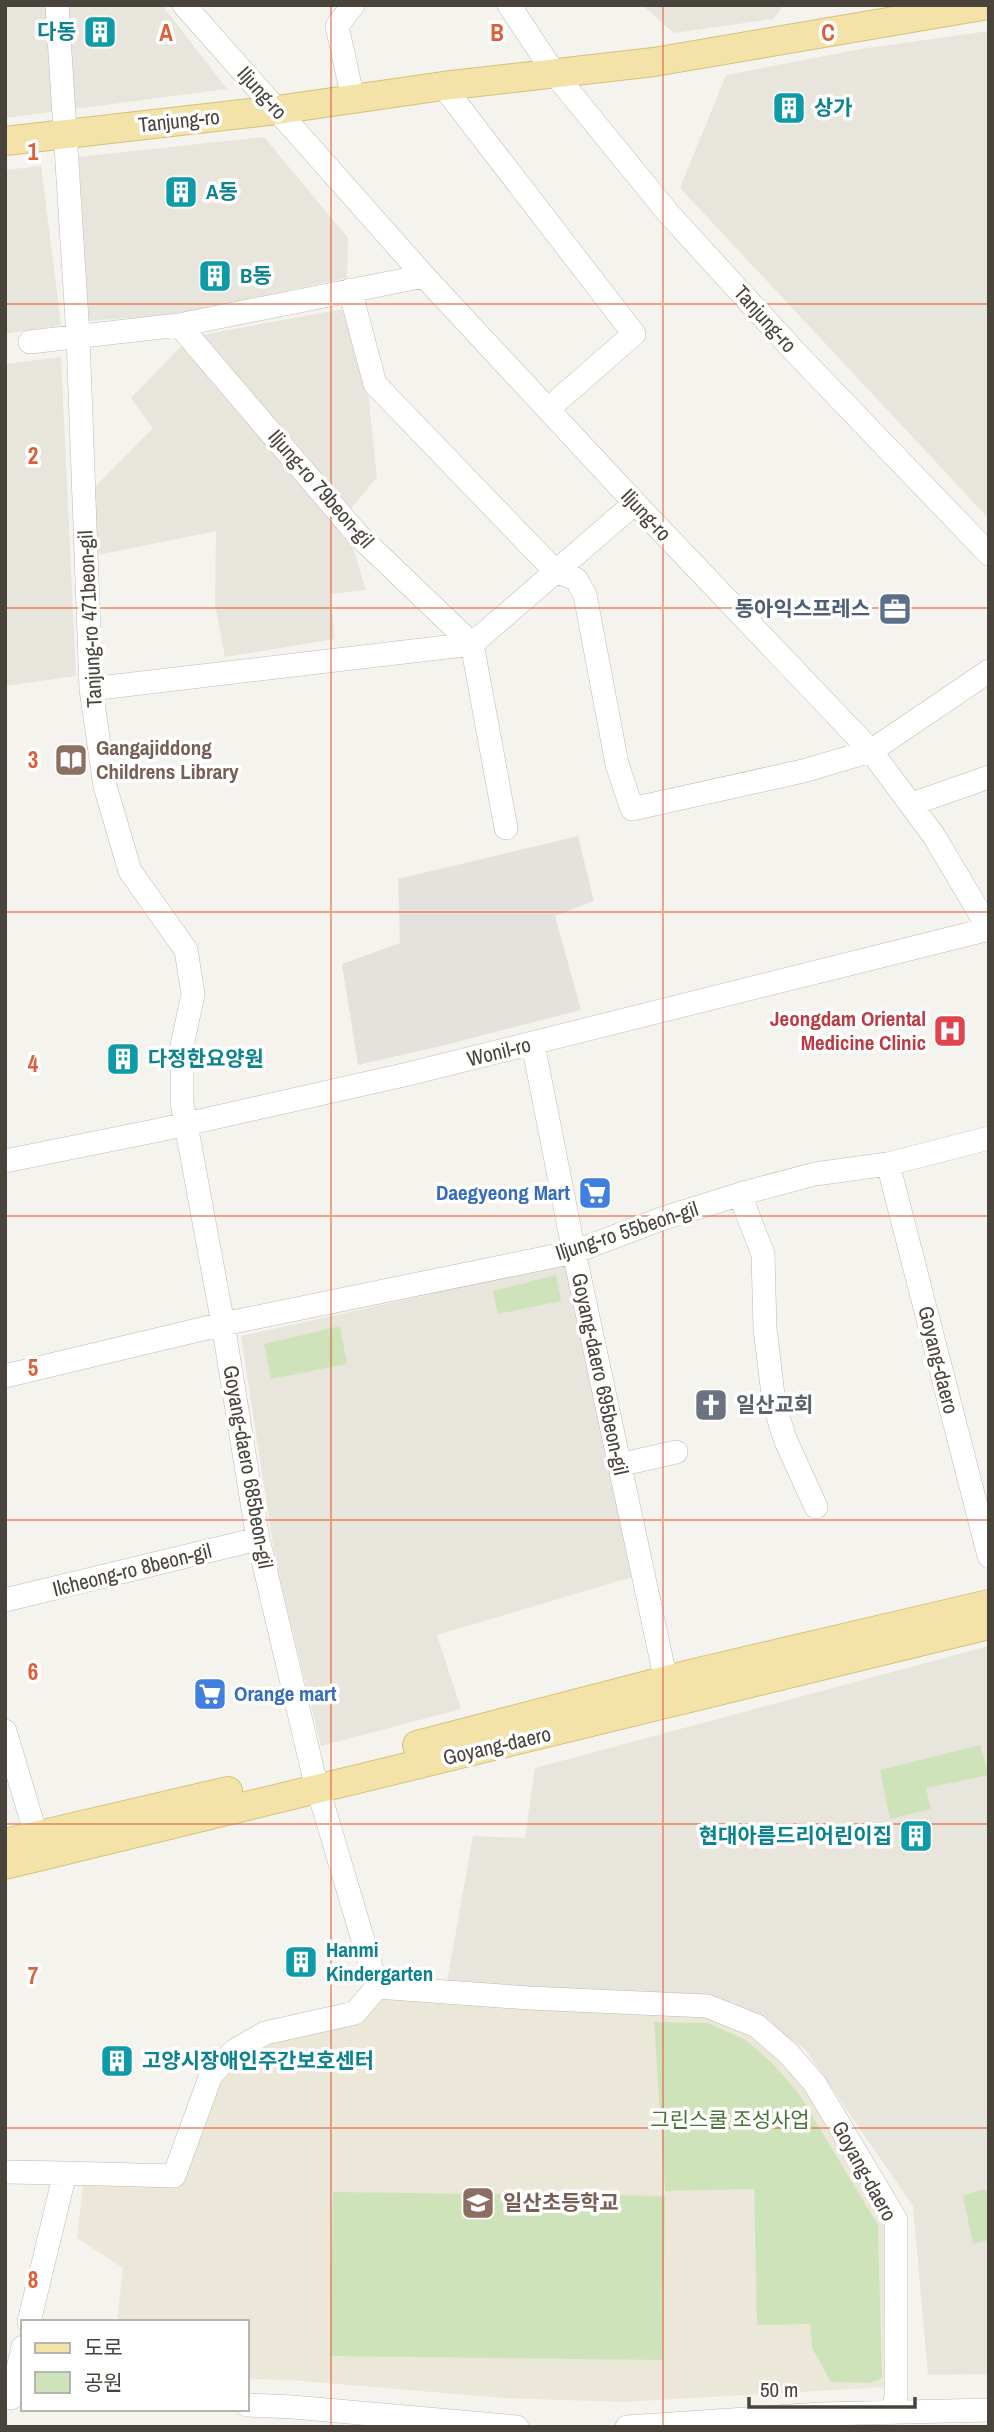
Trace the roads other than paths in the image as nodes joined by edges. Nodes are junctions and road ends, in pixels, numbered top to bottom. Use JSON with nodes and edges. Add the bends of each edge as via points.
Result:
{"nodes":[{"id":1,"x":57,"y":5,"type":"edge"},
{"id":2,"x":184,"y":5,"type":"edge"},
{"id":3,"x":353,"y":5,"type":"edge"},
{"id":4,"x":509,"y":5,"type":"edge"},
{"id":5,"x":988,"y":5,"type":"edge"},
{"id":6,"x":554,"y":73,"type":"junction"},
{"id":7,"x":443,"y":86,"type":"junction"},
{"id":8,"x":353,"y":99,"type":"junction"},
{"id":9,"x":277,"y":110,"type":"junction"},
{"id":10,"x":65,"y":133,"type":"junction"},
{"id":11,"x":5,"y":141,"type":"edge"},
{"id":12,"x":424,"y":276,"type":"junction"},
{"id":13,"x":350,"y":290,"type":"junction"},
{"id":14,"x":179,"y":325,"type":"junction"},
{"id":15,"x":78,"y":336,"type":"junction"},
{"id":16,"x":30,"y":342,"type":"dead end"},
{"id":17,"x":548,"y":409,"type":"junction"},
{"id":18,"x":635,"y":503,"type":"junction"},
{"id":19,"x":989,"y":554,"type":"edge"},
{"id":20,"x":556,"y":572,"type":"junction"},
{"id":21,"x":472,"y":644,"type":"junction"},
{"id":22,"x":989,"y":671,"type":"edge"},
{"id":23,"x":91,"y":689,"type":"junction"},
{"id":24,"x":871,"y":751,"type":"junction"},
{"id":25,"x":989,"y":777,"type":"edge"},
{"id":26,"x":912,"y":804,"type":"junction"},
{"id":27,"x":506,"y":828,"type":"dead end"},
{"id":28,"x":989,"y":929,"type":"edge"},
{"id":29,"x":533,"y":1044,"type":"junction"},
{"id":30,"x":185,"y":1124,"type":"junction"},
{"id":31,"x":989,"y":1138,"type":"edge"},
{"id":32,"x":5,"y":1161,"type":"edge"},
{"id":33,"x":888,"y":1164,"type":"junction"},
{"id":34,"x":740,"y":1195,"type":"junction"},
{"id":35,"x":574,"y":1252,"type":"junction"},
{"id":36,"x":223,"y":1324,"type":"junction"},
{"id":37,"x":5,"y":1377,"type":"edge"},
{"id":38,"x":676,"y":1452,"type":"dead end"},
{"id":39,"x":619,"y":1465,"type":"junction"},
{"id":40,"x":817,"y":1507,"type":"dead end"},
{"id":41,"x":258,"y":1539,"type":"junction"},
{"id":42,"x":989,"y":1556,"type":"edge"},
{"id":43,"x":5,"y":1600,"type":"edge"},
{"id":44,"x":989,"y":1604,"type":"edge"},
{"id":45,"x":989,"y":1625,"type":"edge"},
{"id":46,"x":669,"y":1693,"type":"junction"},
{"id":47,"x":5,"y":1731,"type":"edge"},
{"id":48,"x":318,"y":1789,"type":"junction"},
{"id":49,"x":5,"y":1843,"type":"edge"},
{"id":50,"x":39,"y":1845,"type":"junction"},
{"id":51,"x":5,"y":1865,"type":"edge"},
{"id":52,"x":377,"y":1987,"type":"junction"},
{"id":53,"x":5,"y":2172,"type":"edge"},
{"id":54,"x":65,"y":2173,"type":"junction"},
{"id":55,"x":29,"y":2320,"type":"edge"},
{"id":56,"x":21,"y":2357,"type":"edge"},
{"id":57,"x":13,"y":2398,"type":"edge"},
{"id":58,"x":248,"y":2405,"type":"edge"},
{"id":59,"x":989,"y":2410,"type":"edge"},
{"id":60,"x":900,"y":2419,"type":"edge"},
{"id":61,"x":517,"y":2427,"type":"edge"},
{"id":62,"x":627,"y":2427,"type":"edge"}],
"edges":[{"from":1,"to":10,"type":"street","name":"Tanjung-ro 471beon-gil"},
{"from":2,"to":9,"type":"street","name":"Iljung-ro"},
{"from":3,"to":8,"type":"street","via":[[337,26]]},
{"from":4,"to":6,"type":"street","name":"Tanjung-ro"},
{"from":5,"to":6,"type":"main road","name":"Tanjung-ro","via":[[654,62]]},
{"from":6,"to":7,"type":"main road","name":"Tanjung-ro"},
{"from":6,"to":19,"type":"street","name":"Tanjung-ro","via":[[669,214]]},
{"from":7,"to":8,"type":"main road","name":"Tanjung-ro"},
{"from":7,"to":17,"type":"street","via":[[634,334]]},
{"from":8,"to":9,"type":"main road","name":"Tanjung-ro"},
{"from":9,"to":10,"type":"main road","name":"Tanjung-ro"},
{"from":9,"to":12,"type":"street","name":"Iljung-ro"},
{"from":10,"to":11,"type":"main road","name":"Tanjung-ro"},
{"from":10,"to":15,"type":"street","name":"Tanjung-ro 471beon-gil"},
{"from":12,"to":13,"type":"street"},
{"from":12,"to":17,"type":"street","name":"Iljung-ro"},
{"from":13,"to":14,"type":"street"},
{"from":13,"to":20,"type":"street","via":[[375,384]]},
{"from":14,"to":15,"type":"street"},
{"from":14,"to":21,"type":"street","name":"Iljung-ro 79beon-gil","via":[[358,534]]},
{"from":15,"to":16,"type":"street"},
{"from":15,"to":23,"type":"street","name":"Tanjung-ro 471beon-gil"},
{"from":17,"to":18,"type":"street","name":"Iljung-ro"},
{"from":18,"to":20,"type":"street"},
{"from":18,"to":24,"type":"street","name":"Iljung-ro"},
{"from":20,"to":21,"type":"street"},
{"from":20,"to":24,"type":"street","via":[[576,579],[585,595],[617,764],[632,809]]},
{"from":21,"to":23,"type":"street"},
{"from":21,"to":27,"type":"street"},
{"from":22,"to":24,"type":"street"},
{"from":23,"to":30,"type":"street","name":"Tanjung-ro 471beon-gil","via":[[105,786],[130,870],[186,950],[193,994],[183,1046]]},
{"from":24,"to":26,"type":"street","name":"Iljung-ro"},
{"from":25,"to":26,"type":"street"},
{"from":26,"to":28,"type":"street","name":"Iljung-ro"},
{"from":28,"to":29,"type":"street","name":"Wonil-ro"},
{"from":29,"to":30,"type":"street","name":"Wonil-ro"},
{"from":29,"to":35,"type":"street","name":"Goyang-daero 695beon-gil"},
{"from":30,"to":32,"type":"street","name":"Wonil-ro"},
{"from":30,"to":36,"type":"street","name":"Goyang-daero 685beon-gil"},
{"from":31,"to":33,"type":"street","name":"Iljung-ro 55beon-gil"},
{"from":33,"to":34,"type":"street","name":"Iljung-ro 55beon-gil","via":[[816,1174]]},
{"from":33,"to":42,"type":"street","name":"Goyang-daero"},
{"from":34,"to":35,"type":"street","name":"Iljung-ro 55beon-gil"},
{"from":34,"to":40,"type":"street","via":[[763,1254],[774,1403],[785,1439]]},
{"from":35,"to":36,"type":"street","name":"Iljung-ro 55beon-gil"},
{"from":35,"to":39,"type":"street","name":"Goyang-daero 695beon-gil"},
{"from":36,"to":37,"type":"street","name":"Iljung-ro 55beon-gil"},
{"from":36,"to":41,"type":"street","name":"Goyang-daero 685beon-gil"},
{"from":38,"to":39,"type":"street"},
{"from":39,"to":46,"type":"street","name":"Goyang-daero 695beon-gil"},
{"from":41,"to":43,"type":"street","name":"Ilcheong-ro 8beon-gil"},
{"from":41,"to":48,"type":"street","name":"Goyang-daero 685beon-gil"},
{"from":44,"to":46,"type":"main road","name":"Goyang-daero","via":[[690,1674]]},
{"from":45,"to":46,"type":"main road","name":"Goyang-daero"},
{"from":46,"to":48,"type":"main road","name":"Goyang-daero"},
{"from":47,"to":50,"type":"street"},
{"from":48,"to":50,"type":"main road","name":"Goyang-daero"},
{"from":48,"to":52,"type":"street"},
{"from":49,"to":50,"type":"main road","name":"Goyang-daero"},
{"from":50,"to":51,"type":"main road","name":"Goyang-daero"},
{"from":52,"to":54,"type":"street","via":[[355,2013],[265,2033],[234,2051],[211,2075],[174,2176]]},
{"from":52,"to":60,"type":"street","name":"Goyang-daero","via":[[707,2006],[757,2026],[815,2084],[895,2220]]},
{"from":53,"to":54,"type":"street"},
{"from":54,"to":55,"type":"street"},
{"from":56,"to":57,"type":"street"},
{"from":58,"to":61,"type":"street"},
{"from":59,"to":60,"type":"street"},
{"from":60,"to":62,"type":"street","via":[[820,2414]]}]}
